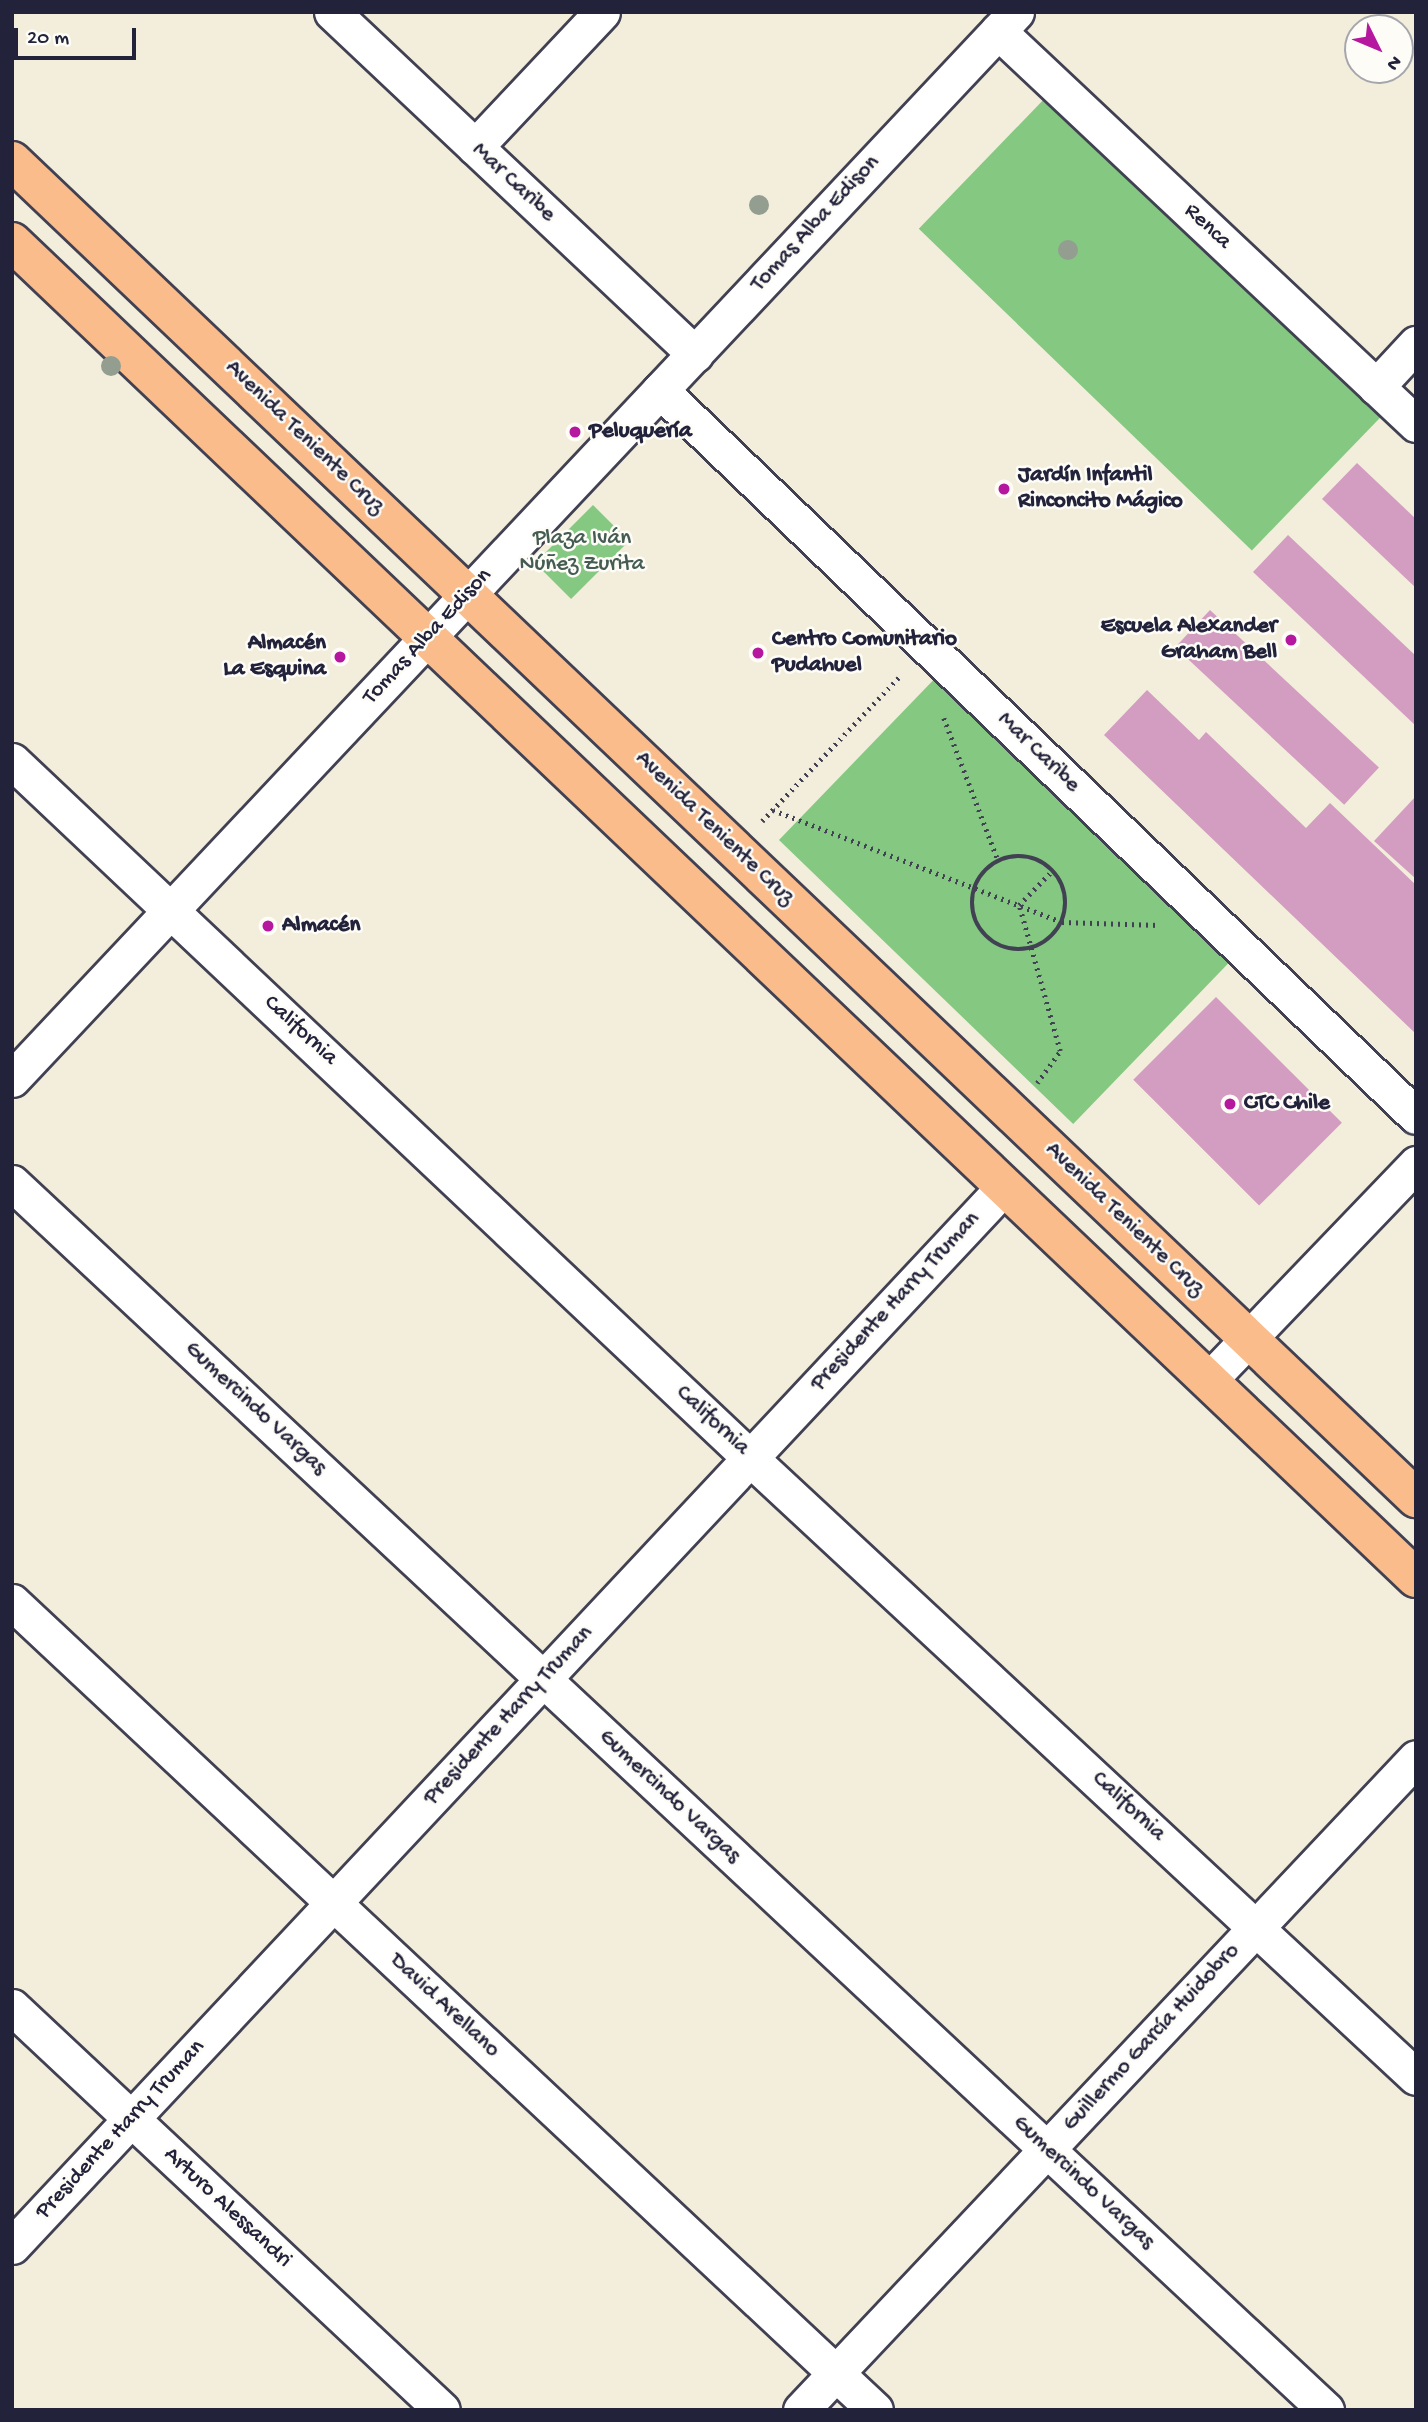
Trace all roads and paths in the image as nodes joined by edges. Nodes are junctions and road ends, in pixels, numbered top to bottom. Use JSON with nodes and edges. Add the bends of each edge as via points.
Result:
{"nodes":[{"id":1,"x":331,"y":12,"type":"edge"},
{"id":2,"x":602,"y":12,"type":"edge"},
{"id":3,"x":1007,"y":22,"type":"edge"},
{"id":4,"x":475,"y":147,"type":"junction"},
{"id":5,"x":12,"y":160,"type":"edge"},
{"id":6,"x":12,"y":242,"type":"edge"},
{"id":7,"x":1416,"y":344,"type":"edge"},
{"id":8,"x":695,"y":354,"type":"junction"},
{"id":9,"x":1376,"y":387,"type":"junction"},
{"id":10,"x":660,"y":390,"type":"junction"},
{"id":11,"x":1416,"y":425,"type":"edge"},
{"id":12,"x":468,"y":595,"type":"junction"},
{"id":13,"x":428,"y":637,"type":"junction"},
{"id":14,"x":927,"y":647,"type":"junction"},
{"id":15,"x":940,"y":706,"type":"dead end"},
{"id":16,"x":12,"y":761,"type":"edge"},
{"id":17,"x":773,"y":810,"type":"junction"},
{"id":18,"x":735,"y":849,"type":"junction"},
{"id":19,"x":999,"y":860,"type":"junction"},
{"id":20,"x":1053,"y":870,"type":"junction"},
{"id":21,"x":975,"y":888,"type":"junction"},
{"id":22,"x":1019,"y":905,"type":"junction"},
{"id":23,"x":172,"y":909,"type":"junction"},
{"id":24,"x":1211,"y":920,"type":"junction"},
{"id":25,"x":1062,"y":922,"type":"junction"},
{"id":26,"x":1032,"y":949,"type":"junction"},
{"id":27,"x":12,"y":1079,"type":"edge"},
{"id":28,"x":1014,"y":1115,"type":"junction"},
{"id":29,"x":1416,"y":1116,"type":"edge"},
{"id":30,"x":1416,"y":1164,"type":"edge"},
{"id":31,"x":12,"y":1183,"type":"edge"},
{"id":32,"x":1005,"y":1186,"type":"junction"},
{"id":33,"x":1248,"y":1339,"type":"junction"},
{"id":34,"x":1208,"y":1381,"type":"junction"},
{"id":35,"x":750,"y":1458,"type":"junction"},
{"id":36,"x":1416,"y":1498,"type":"edge"},
{"id":37,"x":1416,"y":1578,"type":"edge"},
{"id":38,"x":12,"y":1602,"type":"edge"},
{"id":39,"x":543,"y":1679,"type":"junction"},
{"id":40,"x":1416,"y":1758,"type":"edge"},
{"id":41,"x":334,"y":1903,"type":"junction"},
{"id":42,"x":1257,"y":1926,"type":"junction"},
{"id":43,"x":12,"y":2007,"type":"edge"},
{"id":44,"x":1416,"y":2077,"type":"edge"},
{"id":45,"x":131,"y":2119,"type":"junction"},
{"id":46,"x":1047,"y":2149,"type":"junction"},
{"id":47,"x":12,"y":2246,"type":"edge"},
{"id":48,"x":836,"y":2373,"type":"junction"},
{"id":49,"x":442,"y":2410,"type":"edge"},
{"id":50,"x":801,"y":2410,"type":"edge"},
{"id":51,"x":875,"y":2410,"type":"edge"},
{"id":52,"x":1326,"y":2410,"type":"edge"}],
"edges":[{"from":1,"to":4,"type":"street","name":"Mar Caribe"},
{"from":2,"to":4,"type":"street"},
{"from":3,"to":8,"type":"street","name":"Tomas Alba Edison"},
{"from":3,"to":9,"type":"street","name":"Renca"},
{"from":4,"to":8,"type":"street","name":"Mar Caribe"},
{"from":5,"to":12,"type":"main road","name":"Avenida Teniente Cruz"},
{"from":6,"to":13,"type":"main road"},
{"from":7,"to":9,"type":"street"},
{"from":8,"to":10,"type":"street","name":"Tomas Alba Edison"},
{"from":9,"to":11,"type":"street","name":"Renca"},
{"from":10,"to":12,"type":"street","name":"Tomas Alba Edison"},
{"from":10,"to":14,"type":"street","name":"Mar Caribe"},
{"from":12,"to":13,"type":"street","name":"Tomas Alba Edison"},
{"from":12,"to":18,"type":"main road","name":"Avenida Teniente Cruz"},
{"from":13,"to":23,"type":"street","name":"Tomas Alba Edison"},
{"from":13,"to":32,"type":"main road"},
{"from":14,"to":17,"type":"path"},
{"from":14,"to":24,"type":"street","name":"Mar Caribe"},
{"from":15,"to":19,"type":"path"},
{"from":16,"to":23,"type":"street","name":"California"},
{"from":17,"to":18,"type":"path"},
{"from":17,"to":21,"type":"path"},
{"from":18,"to":28,"type":"main road","name":"Avenida Teniente Cruz"},
{"from":19,"to":20,"type":"path","via":[[1027,856]]},
{"from":19,"to":21,"type":"path","via":[[985,870]]},
{"from":20,"to":22,"type":"path"},
{"from":20,"to":25,"type":"path","via":[[1067,898]]},
{"from":21,"to":22,"type":"path"},
{"from":21,"to":26,"type":"path","via":[[973,914],[978,929],[990,941],[1019,951]]},
{"from":22,"to":25,"type":"path"},
{"from":22,"to":26,"type":"path"},
{"from":23,"to":27,"type":"street","name":"Tomas Alba Edison"},
{"from":23,"to":35,"type":"street","name":"California"},
{"from":24,"to":25,"type":"path","via":[[1194,926]]},
{"from":24,"to":29,"type":"street","name":"Mar Caribe"},
{"from":25,"to":26,"type":"path","via":[[1049,941]]},
{"from":26,"to":28,"type":"path","via":[[1060,1051]]},
{"from":28,"to":33,"type":"main road","name":"Avenida Teniente Cruz"},
{"from":30,"to":33,"type":"street"},
{"from":31,"to":39,"type":"street","name":"Gumercindo Vargas"},
{"from":32,"to":34,"type":"main road"},
{"from":32,"to":35,"type":"street","name":"Presidente Harry Truman"},
{"from":33,"to":34,"type":"street"},
{"from":33,"to":36,"type":"main road","name":"Avenida Teniente Cruz"},
{"from":34,"to":37,"type":"main road"},
{"from":35,"to":39,"type":"street","name":"Presidente Harry Truman"},
{"from":35,"to":42,"type":"street","name":"California"},
{"from":38,"to":41,"type":"street","name":"David Arellano"},
{"from":39,"to":41,"type":"street","name":"Presidente Harry Truman"},
{"from":39,"to":46,"type":"street","name":"Gumercindo Vargas"},
{"from":40,"to":42,"type":"street","name":"Guillermo García Huidobro"},
{"from":41,"to":45,"type":"street","name":"Presidente Harry Truman"},
{"from":41,"to":48,"type":"street","name":"David Arellano"},
{"from":42,"to":44,"type":"street","name":"California"},
{"from":42,"to":46,"type":"street","name":"Guillermo García Huidobro"},
{"from":43,"to":45,"type":"street","name":"Arturo Alessandri"},
{"from":45,"to":47,"type":"street","name":"Presidente Harry Truman"},
{"from":45,"to":49,"type":"street","name":"Arturo Alessandri"},
{"from":46,"to":48,"type":"street","name":"Guillermo García Huidobro"},
{"from":46,"to":52,"type":"street","name":"Gumercindo Vargas"},
{"from":48,"to":50,"type":"street","name":"Guillermo García Huidobro"},
{"from":48,"to":51,"type":"street","name":"David Arellano"}]}
